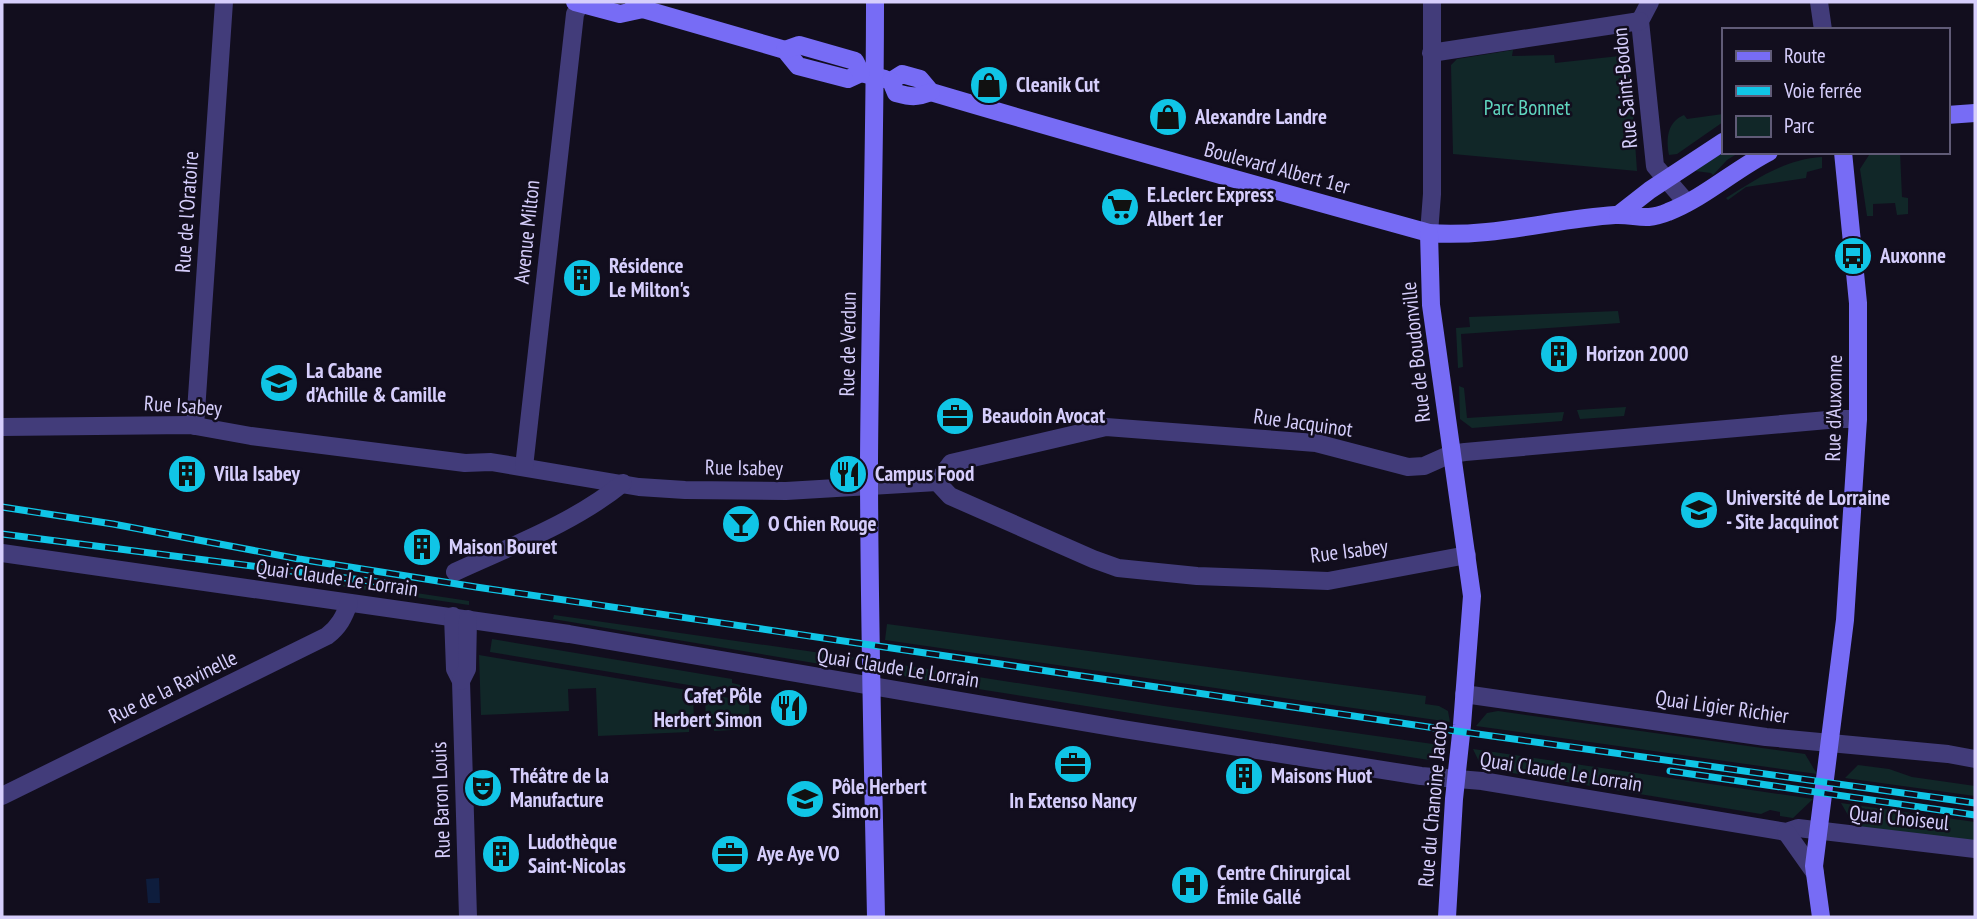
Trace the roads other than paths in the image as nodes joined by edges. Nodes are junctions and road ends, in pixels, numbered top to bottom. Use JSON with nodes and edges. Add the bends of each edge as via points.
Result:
{"nodes":[{"id":1,"x":224,"y":2,"type":"edge"},
{"id":2,"x":875,"y":2,"type":"edge"},
{"id":3,"x":1432,"y":2,"type":"edge"},
{"id":4,"x":1650,"y":2,"type":"edge"},
{"id":5,"x":1819,"y":2,"type":"edge"},
{"id":6,"x":578,"y":3,"type":"edge"},
{"id":7,"x":638,"y":5,"type":"edge"},
{"id":8,"x":1640,"y":21,"type":"junction"},
{"id":9,"x":1823,"y":28,"type":"edge"},
{"id":10,"x":1431,"y":53,"type":"junction"},
{"id":11,"x":876,"y":77,"type":"junction"},
{"id":12,"x":1975,"y":113,"type":"edge"},
{"id":13,"x":1949,"y":115,"type":"edge"},
{"id":14,"x":1722,"y":143,"type":"edge"},
{"id":15,"x":1766,"y":154,"type":"edge"},
{"id":16,"x":1843,"y":154,"type":"edge"},
{"id":17,"x":1666,"y":179,"type":"junction"},
{"id":18,"x":1688,"y":203,"type":"junction"},
{"id":19,"x":1618,"y":215,"type":"junction"},
{"id":20,"x":1429,"y":233,"type":"junction"},
{"id":21,"x":1858,"y":419,"type":"junction"},
{"id":22,"x":195,"y":426,"type":"junction"},
{"id":23,"x":2,"y":427,"type":"edge"},
{"id":24,"x":1451,"y":454,"type":"junction"},
{"id":25,"x":524,"y":467,"type":"junction"},
{"id":26,"x":937,"y":482,"type":"junction"},
{"id":27,"x":623,"y":484,"type":"junction"},
{"id":28,"x":870,"y":487,"type":"junction"},
{"id":29,"x":2,"y":553,"type":"edge"},
{"id":30,"x":1467,"y":555,"type":"junction"},
{"id":31,"x":455,"y":572,"type":"dead end"},
{"id":32,"x":349,"y":603,"type":"junction"},
{"id":33,"x":461,"y":618,"type":"junction"},
{"id":34,"x":870,"y":686,"type":"junction"},
{"id":35,"x":1464,"y":694,"type":"junction"},
{"id":36,"x":1830,"y":743,"type":"junction"},
{"id":37,"x":1975,"y":759,"type":"edge"},
{"id":38,"x":1456,"y":779,"type":"junction"},
{"id":39,"x":2,"y":796,"type":"edge"},
{"id":40,"x":1786,"y":832,"type":"junction"},
{"id":41,"x":1819,"y":832,"type":"junction"},
{"id":42,"x":1975,"y":849,"type":"edge"},
{"id":43,"x":1815,"y":873,"type":"junction"},
{"id":44,"x":468,"y":917,"type":"edge"},
{"id":45,"x":876,"y":917,"type":"edge"},
{"id":46,"x":1447,"y":917,"type":"edge"},
{"id":47,"x":1821,"y":917,"type":"edge"}],
"edges":[{"from":1,"to":22,"type":"street","name":"Rue de l'Oratoire"},
{"from":2,"to":11,"type":"main road","name":"Rue de Verdun"},
{"from":3,"to":10,"type":"street","name":"Rue de Boudonville"},
{"from":4,"to":8,"type":"street","name":"Rue Saint-Bodon"},
{"from":5,"to":9,"type":"street"},
{"from":6,"to":7,"type":"main road","name":"Boulevard Albert 1er","via":[[620,14]]},
{"from":6,"to":25,"type":"street","name":"Avenue Milton"},
{"from":7,"to":11,"type":"main road","name":"Boulevard Albert 1er","via":[[785,50],[798,66],[848,79]]},
{"from":8,"to":10,"type":"street"},
{"from":8,"to":17,"type":"street","name":"Rue Saint-Bodon","via":[[1655,166]]},
{"from":10,"to":20,"type":"street","name":"Rue de Boudonville"},
{"from":11,"to":20,"type":"main road","name":"Boulevard Albert 1er","via":[[902,74],[920,79],[931,92]]},
{"from":11,"to":28,"type":"main road","name":"Rue de Verdun"},
{"from":12,"to":13,"type":"main road"},
{"from":14,"to":17,"type":"main road"},
{"from":15,"to":18,"type":"main road","name":"Boulevard Albert 1er"},
{"from":16,"to":21,"type":"main road","name":"Rue d'Auxonne","via":[[1858,303]]},
{"from":17,"to":18,"type":"street","name":"Rue Saint-Bodon"},
{"from":17,"to":19,"type":"main road"},
{"from":18,"to":19,"type":"main road","name":"Boulevard Albert 1er","via":[[1644,219]]},
{"from":19,"to":20,"type":"main road","name":"Boulevard Albert 1er","via":[[1479,233]]},
{"from":20,"to":24,"type":"main road","name":"Rue de Boudonville","via":[[1431,305]]},
{"from":21,"to":24,"type":"street","name":"Rue Jacquinot"},
{"from":21,"to":36,"type":"main road","name":"Rue d'Auxonne","via":[[1845,620]]},
{"from":22,"to":23,"type":"street","name":"Rue Isabey"},
{"from":22,"to":25,"type":"street","name":"Rue Isabey"},
{"from":24,"to":26,"type":"street","name":"Rue Jacquinot","via":[[1424,466],[1408,467],[1316,443],[1106,427],[951,463]]},
{"from":24,"to":30,"type":"main road","name":"Rue de Boudonville"},
{"from":25,"to":27,"type":"street","name":"Rue Isabey"},
{"from":26,"to":28,"type":"street","name":"Rue Isabey"},
{"from":26,"to":30,"type":"street","name":"Rue Isabey","via":[[950,496],[1118,568],[1328,581]]},
{"from":27,"to":28,"type":"street","name":"Rue Isabey","via":[[685,490]]},
{"from":27,"to":31,"type":"street","via":[[564,520]]},
{"from":28,"to":34,"type":"main road","name":"Rue de Verdun"},
{"from":29,"to":32,"type":"street","name":"Quai Claude Le Lorrain"},
{"from":30,"to":35,"type":"main road","name":"Rue de Boudonville","via":[[1472,596]]},
{"from":32,"to":33,"type":"street","name":"Quai Claude Le Lorrain"},
{"from":32,"to":39,"type":"street","name":"Rue de la Ravinelle","via":[[345,616],[327,636]]},
{"from":33,"to":34,"type":"street","name":"Quai Claude Le Lorrain"},
{"from":33,"to":44,"type":"street","name":"Rue Baron Louis","via":[[456,669],[461,681]]},
{"from":34,"to":38,"type":"street","name":"Quai Claude Le Lorrain"},
{"from":34,"to":45,"type":"main road","name":"Rue de Verdun"},
{"from":35,"to":36,"type":"street","name":"Quai Ligier Richier"},
{"from":35,"to":38,"type":"main road","name":"Rue du Chanoine Jacob"},
{"from":36,"to":37,"type":"street","name":"Quai Ligier Richier"},
{"from":36,"to":41,"type":"main road","name":"Rue d'Auxonne"},
{"from":38,"to":40,"type":"street","name":"Quai Claude Le Lorrain"},
{"from":38,"to":46,"type":"main road","name":"Rue du Chanoine Jacob"},
{"from":40,"to":41,"type":"street","name":"Quai Claude Le Lorrain","via":[[1798,828]]},
{"from":40,"to":43,"type":"street"},
{"from":41,"to":42,"type":"street","name":"Quai Choiseul"},
{"from":41,"to":43,"type":"main road","name":"Rue d'Auxonne"},
{"from":43,"to":47,"type":"main road","name":"Rue d'Auxonne"}]}
